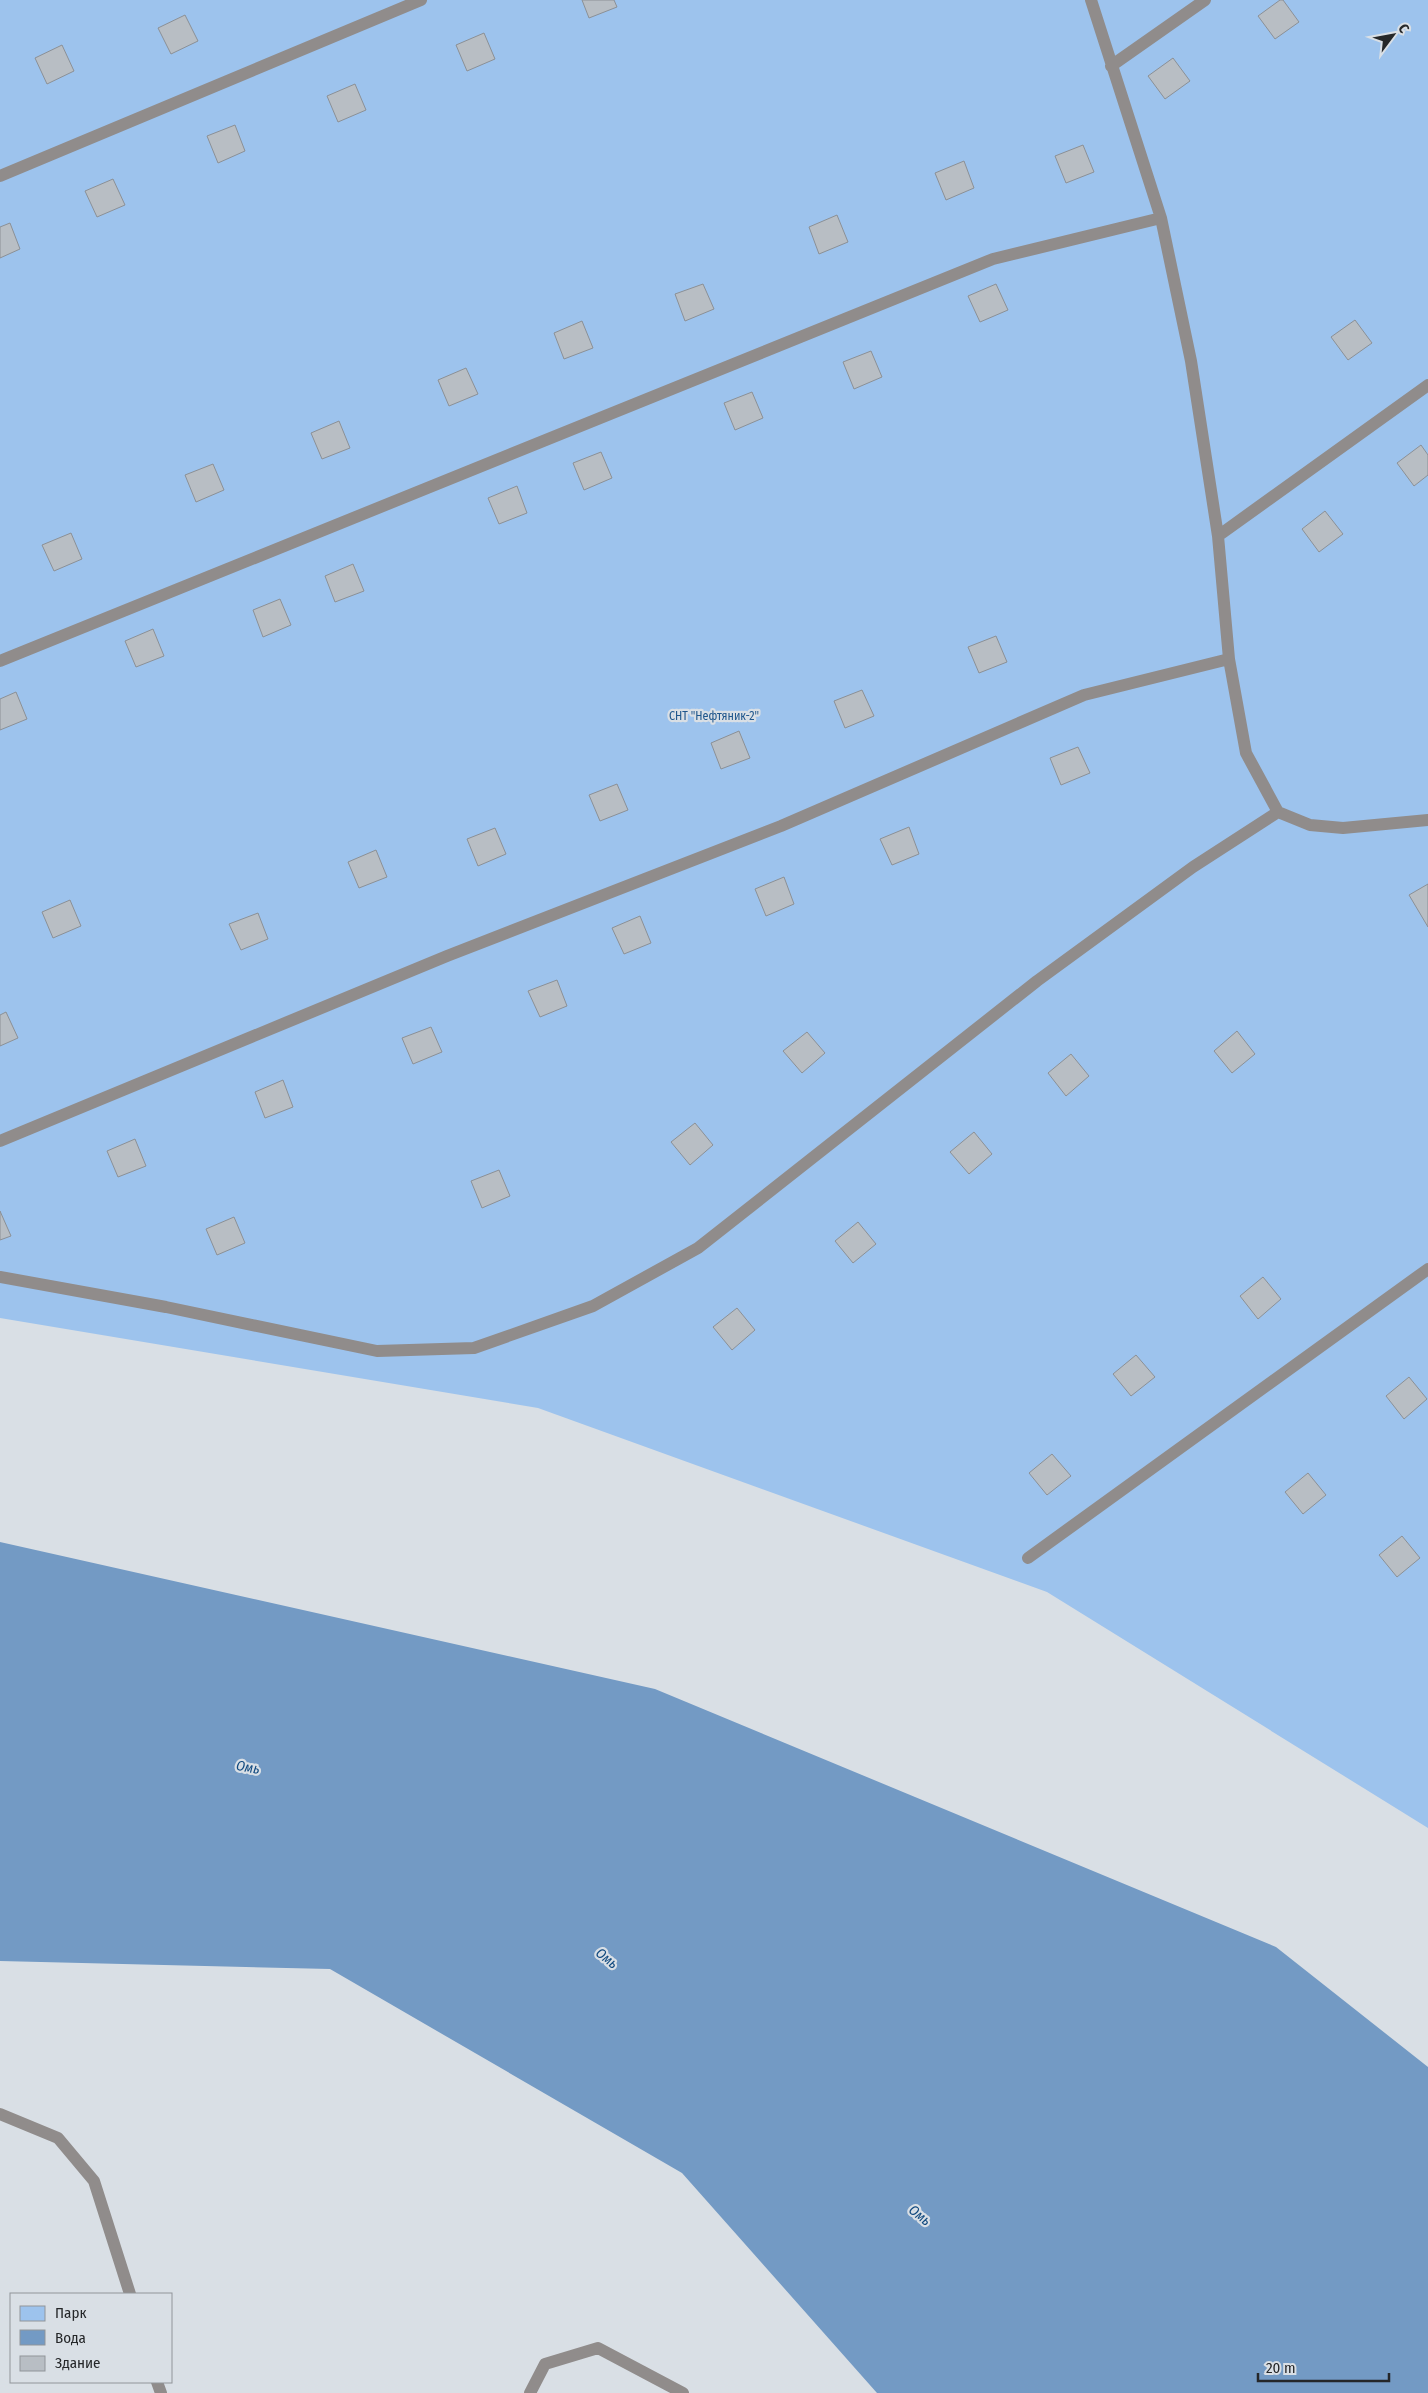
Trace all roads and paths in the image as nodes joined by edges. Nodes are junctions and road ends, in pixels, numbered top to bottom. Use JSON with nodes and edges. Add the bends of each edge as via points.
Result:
{"nodes":[{"id":1,"x":421,"y":0,"type":"edge"},
{"id":2,"x":1091,"y":0,"type":"edge"},
{"id":3,"x":1205,"y":0,"type":"edge"},
{"id":4,"x":1111,"y":66,"type":"junction"},
{"id":5,"x":0,"y":176,"type":"edge"},
{"id":6,"x":1161,"y":218,"type":"junction"},
{"id":7,"x":1428,"y":385,"type":"edge"},
{"id":8,"x":1218,"y":536,"type":"junction"},
{"id":9,"x":1229,"y":659,"type":"junction"},
{"id":10,"x":0,"y":661,"type":"edge"},
{"id":11,"x":1278,"y":812,"type":"junction"},
{"id":12,"x":1428,"y":820,"type":"edge"},
{"id":13,"x":0,"y":1141,"type":"edge"},
{"id":14,"x":1428,"y":1269,"type":"edge"},
{"id":15,"x":0,"y":1277,"type":"edge"},
{"id":16,"x":1028,"y":1558,"type":"dead end"},
{"id":17,"x":0,"y":2114,"type":"edge"},
{"id":18,"x":130,"y":2293,"type":"edge"},
{"id":19,"x":530,"y":2393,"type":"edge"},
{"id":20,"x":683,"y":2393,"type":"edge"}],
"edges":[{"from":1,"to":5,"type":"lane"},
{"from":2,"to":4,"type":"lane"},
{"from":3,"to":4,"type":"lane"},
{"from":4,"to":6,"type":"lane"},
{"from":6,"to":8,"type":"lane","via":[[1191,361]]},
{"from":6,"to":10,"type":"lane","via":[[993,259]]},
{"from":7,"to":8,"type":"lane"},
{"from":8,"to":9,"type":"lane"},
{"from":9,"to":11,"type":"lane","via":[[1246,753]]},
{"from":9,"to":13,"type":"lane","via":[[1084,695],[781,826],[447,956]]},
{"from":11,"to":12,"type":"lane","via":[[1310,825],[1343,828]]},
{"from":11,"to":15,"type":"lane","via":[[1193,866],[1037,981],[698,1248],[593,1306],[474,1348],[377,1351],[166,1307]]},
{"from":14,"to":16,"type":"lane"},
{"from":17,"to":18,"type":"lane","via":[[58,2138],[94,2180]]},
{"from":19,"to":20,"type":"lane","via":[[546,2364],[598,2348]]}]}
